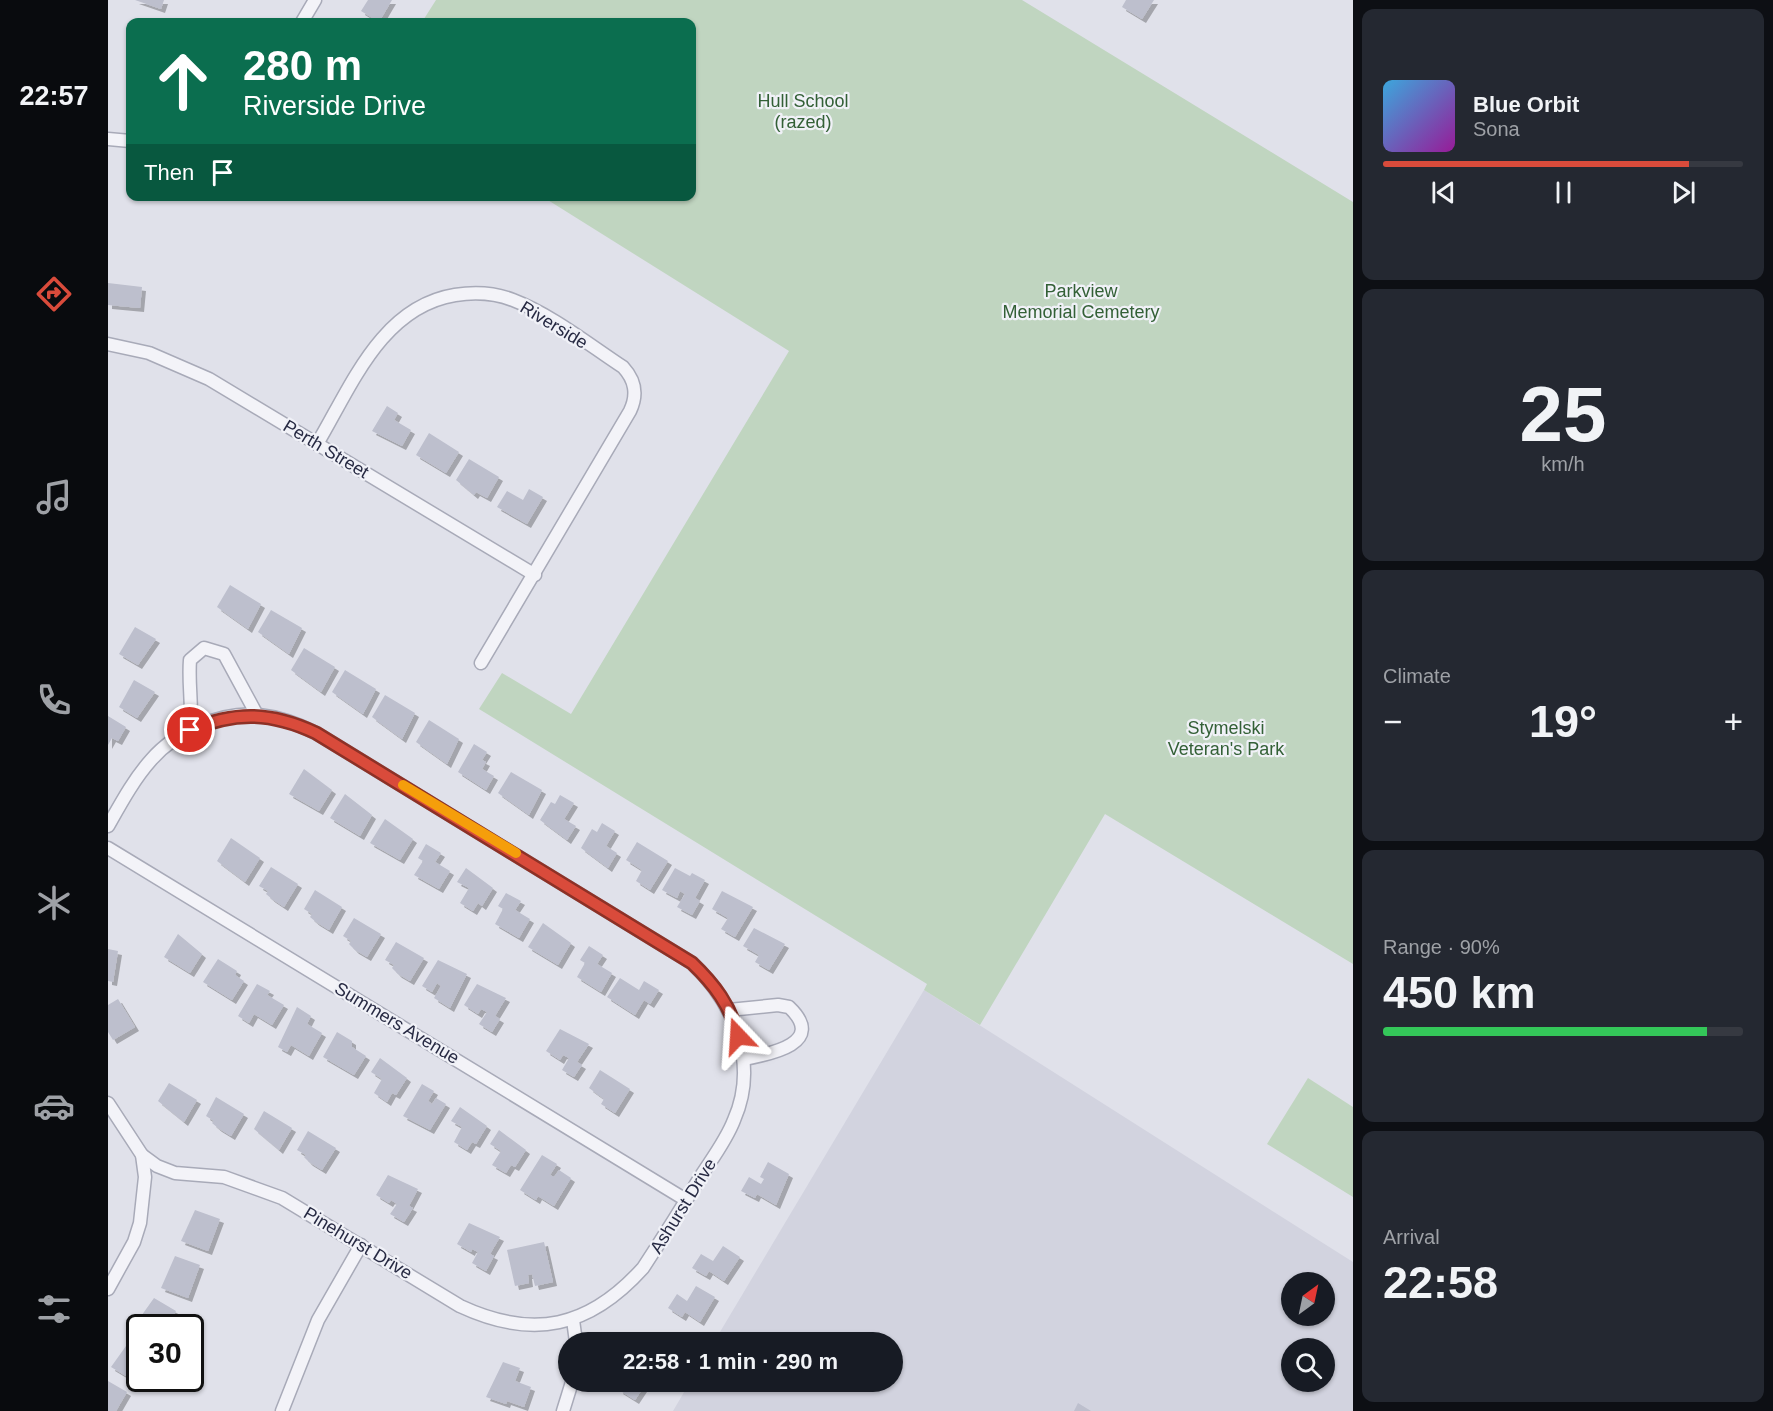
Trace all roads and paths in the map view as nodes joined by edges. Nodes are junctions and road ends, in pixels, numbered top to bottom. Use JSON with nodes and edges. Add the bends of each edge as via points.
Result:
{"nodes":[{"id":1,"x":315,"y":0,"type":"edge"},
{"id":2,"x":304,"y":18,"type":"edge"},
{"id":3,"x":108,"y":139,"type":"edge"},
{"id":4,"x":126,"y":141,"type":"edge"},
{"id":5,"x":108,"y":344,"type":"edge"},
{"id":6,"x":317,"y":444,"type":"junction"},
{"id":7,"x":535,"y":574,"type":"junction"},
{"id":8,"x":482,"y":663,"type":"dead end"},
{"id":9,"x":257,"y":715,"type":"junction"},
{"id":10,"x":190,"y":730,"type":"junction"},
{"id":11,"x":108,"y":826,"type":"edge"},
{"id":12,"x":108,"y":848,"type":"edge"},
{"id":13,"x":729,"y":1010,"type":"junction"},
{"id":14,"x":744,"y":1059,"type":"junction"},
{"id":15,"x":108,"y":1103,"type":"edge"},
{"id":16,"x":142,"y":1155,"type":"junction"},
{"id":17,"x":686,"y":1200,"type":"junction"},
{"id":18,"x":361,"y":1245,"type":"junction"},
{"id":19,"x":108,"y":1289,"type":"edge"},
{"id":20,"x":573,"y":1320,"type":"junction"},
{"id":21,"x":575,"y":1332,"type":"edge"},
{"id":22,"x":569,"y":1392,"type":"edge"},
{"id":23,"x":282,"y":1411,"type":"edge"},
{"id":24,"x":563,"y":1411,"type":"edge"}],
"edges":[{"from":1,"to":2,"type":"street"},
{"from":3,"to":4,"type":"street"},
{"from":5,"to":6,"type":"street","name":"Perth Street","via":[[177,363]]},
{"from":6,"to":7,"type":"street","name":"Perth Street"},
{"from":6,"to":7,"type":"street","name":"Riverside","via":[[380,340],[415,309],[446,297],[479,293],[512,300],[541,315],[623,367],[632,378],[635,395],[630,411]]},
{"from":7,"to":8,"type":"street"},
{"from":9,"to":10,"type":"street","via":[[219,720]]},
{"from":9,"to":10,"type":"street","via":[[224,654],[204,648],[190,660]]},
{"from":9,"to":13,"type":"street","name":"Ashurst Drive","via":[[297,724],[316,733],[670,948],[708,978]]},
{"from":10,"to":11,"type":"street","via":[[153,757]]},
{"from":12,"to":17,"type":"street","name":"Summers Avenue"},
{"from":13,"to":14,"type":"street","name":"Ashurst Drive"},
{"from":13,"to":14,"type":"street","via":[[778,1005],[789,1007],[801,1022],[802,1031],[793,1044]]},
{"from":14,"to":17,"type":"street","name":"Ashurst Drive","via":[[743,1091],[735,1119]]},
{"from":15,"to":16,"type":"street"},
{"from":16,"to":18,"type":"street","name":"Pinehurst Drive","via":[[175,1173],[224,1177],[265,1190]]},
{"from":16,"to":19,"type":"street","via":[[145,1197],[140,1223]]},
{"from":17,"to":20,"type":"street","name":"Ashurst Drive","via":[[629,1284],[602,1306]]},
{"from":18,"to":20,"type":"street","name":"Pinehurst Drive","via":[[483,1317],[529,1325]]},
{"from":18,"to":23,"type":"street","via":[[318,1320]]},
{"from":20,"to":21,"type":"street"},
{"from":22,"to":24,"type":"street"}]}
